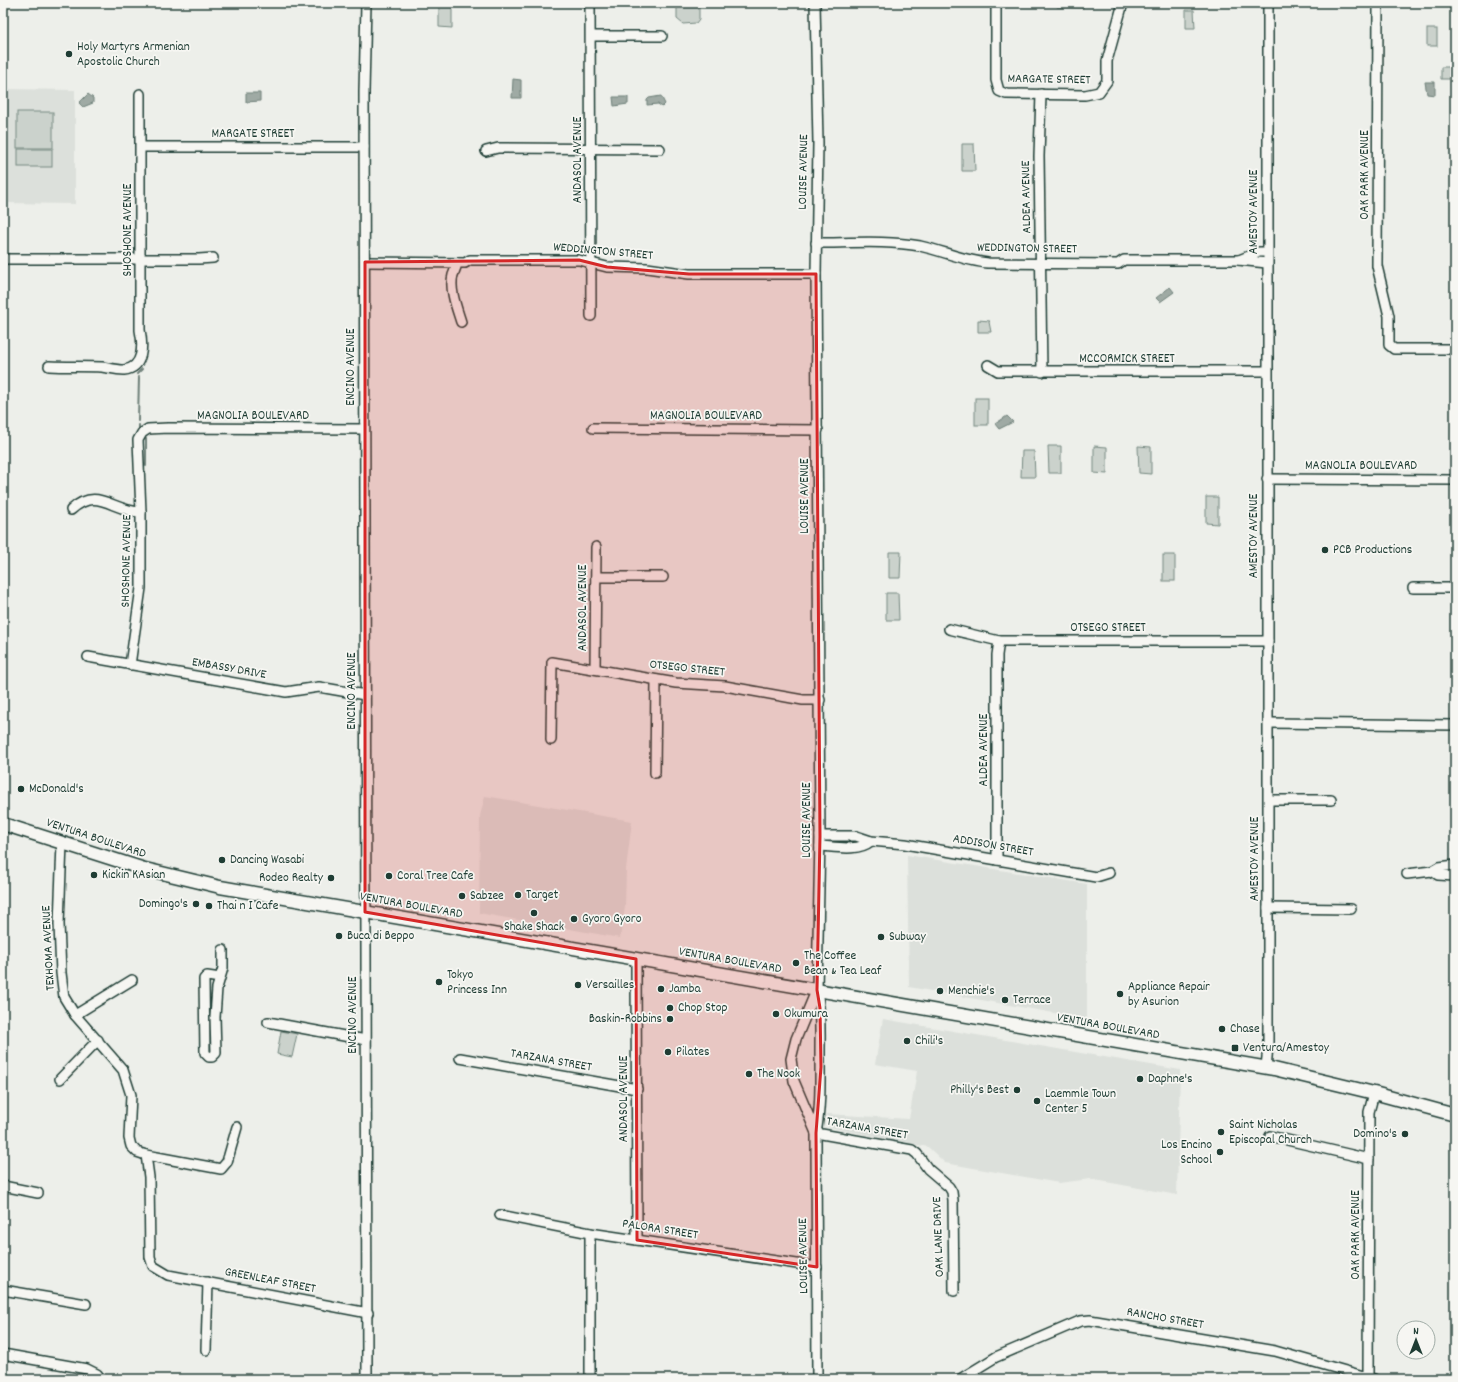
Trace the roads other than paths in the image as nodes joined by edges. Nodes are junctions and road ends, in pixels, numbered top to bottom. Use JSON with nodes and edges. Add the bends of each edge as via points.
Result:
{"nodes":[{"id":1,"x":366,"y":3,"type":"edge"},
{"id":2,"x":590,"y":3,"type":"edge"},
{"id":3,"x":815,"y":3,"type":"edge"},
{"id":4,"x":996,"y":3,"type":"edge"},
{"id":5,"x":1123,"y":3,"type":"edge"},
{"id":6,"x":1268,"y":3,"type":"edge"},
{"id":7,"x":1378,"y":3,"type":"edge"},
{"id":8,"x":591,"y":36,"type":"junction"},
{"id":9,"x":662,"y":36,"type":"dead end"},
{"id":10,"x":140,"y":94,"type":"dead end"},
{"id":11,"x":1041,"y":94,"type":"junction"},
{"id":12,"x":141,"y":147,"type":"junction"},
{"id":13,"x":364,"y":147,"type":"junction"},
{"id":14,"x":591,"y":149,"type":"junction"},
{"id":15,"x":660,"y":149,"type":"dead end"},
{"id":16,"x":486,"y":150,"type":"dead end"},
{"id":17,"x":816,"y":243,"type":"junction"},
{"id":18,"x":1267,"y":252,"type":"junction"},
{"id":19,"x":213,"y":258,"type":"dead end"},
{"id":20,"x":3,"y":259,"type":"edge"},
{"id":21,"x":141,"y":259,"type":"junction"},
{"id":22,"x":1238,"y":260,"type":"junction"},
{"id":23,"x":365,"y":262,"type":"junction"},
{"id":24,"x":591,"y":262,"type":"junction"},
{"id":25,"x":453,"y":263,"type":"junction"},
{"id":26,"x":1267,"y":263,"type":"junction"},
{"id":27,"x":1041,"y":264,"type":"junction"},
{"id":28,"x":816,"y":274,"type":"junction"},
{"id":29,"x":590,"y":316,"type":"dead end"},
{"id":30,"x":461,"y":322,"type":"dead end"},
{"id":31,"x":1455,"y":349,"type":"edge"},
{"id":32,"x":988,"y":365,"type":"dead end"},
{"id":33,"x":49,"y":366,"type":"dead end"},
{"id":34,"x":1267,"y":371,"type":"junction"},
{"id":35,"x":1042,"y":372,"type":"junction"},
{"id":36,"x":593,"y":428,"type":"dead end"},
{"id":37,"x":364,"y":429,"type":"junction"},
{"id":38,"x":818,"y":430,"type":"junction"},
{"id":39,"x":142,"y":433,"type":"joint"},
{"id":40,"x":1267,"y":479,"type":"junction"},
{"id":41,"x":1455,"y":480,"type":"edge"},
{"id":42,"x":71,"y":510,"type":"dead end"},
{"id":43,"x":141,"y":512,"type":"junction"},
{"id":44,"x":596,"y":547,"type":"dead end"},
{"id":45,"x":596,"y":577,"type":"junction"},
{"id":46,"x":664,"y":578,"type":"dead end"},
{"id":47,"x":1413,"y":588,"type":"dead end"},
{"id":48,"x":1455,"y":588,"type":"edge"},
{"id":49,"x":949,"y":629,"type":"dead end"},
{"id":50,"x":999,"y":641,"type":"junction"},
{"id":51,"x":1268,"y":642,"type":"junction"},
{"id":52,"x":88,"y":657,"type":"dead end"},
{"id":53,"x":130,"y":665,"type":"junction"},
{"id":54,"x":595,"y":669,"type":"junction"},
{"id":55,"x":656,"y":680,"type":"junction"},
{"id":56,"x":365,"y":695,"type":"junction"},
{"id":57,"x":820,"y":700,"type":"junction"},
{"id":58,"x":1268,"y":723,"type":"junction"},
{"id":59,"x":1455,"y":725,"type":"edge"},
{"id":60,"x":551,"y":740,"type":"dead end"},
{"id":61,"x":655,"y":774,"type":"dead end"},
{"id":62,"x":1269,"y":800,"type":"junction"},
{"id":63,"x":1331,"y":800,"type":"dead end"},
{"id":64,"x":3,"y":824,"type":"edge"},
{"id":65,"x":820,"y":836,"type":"junction"},
{"id":66,"x":871,"y":841,"type":"junction"},
{"id":67,"x":62,"y":843,"type":"junction"},
{"id":68,"x":820,"y":846,"type":"junction"},
{"id":69,"x":997,"y":860,"type":"junction"},
{"id":70,"x":1455,"y":865,"type":"edge"},
{"id":71,"x":1432,"y":871,"type":"junction"},
{"id":72,"x":1109,"y":873,"type":"dead end"},
{"id":73,"x":1407,"y":874,"type":"dead end"},
{"id":74,"x":1455,"y":876,"type":"edge"},
{"id":75,"x":1268,"y":908,"type":"junction"},
{"id":76,"x":1351,"y":909,"type":"dead end"},
{"id":77,"x":365,"y":912,"type":"junction"},
{"id":78,"x":223,"y":950,"type":"dead end"},
{"id":79,"x":636,"y":959,"type":"junction"},
{"id":80,"x":220,"y":978,"type":"junction"},
{"id":81,"x":132,"y":980,"type":"dead end"},
{"id":82,"x":817,"y":990,"type":"junction"},
{"id":83,"x":75,"y":1015,"type":"junction"},
{"id":84,"x":205,"y":1017,"type":"junction"},
{"id":85,"x":215,"y":1017,"type":"junction"},
{"id":86,"x":268,"y":1022,"type":"dead end"},
{"id":87,"x":98,"y":1040,"type":"junction"},
{"id":88,"x":366,"y":1040,"type":"junction"},
{"id":89,"x":460,"y":1058,"type":"dead end"},
{"id":90,"x":1266,"y":1068,"type":"junction"},
{"id":91,"x":60,"y":1079,"type":"dead end"},
{"id":92,"x":637,"y":1089,"type":"junction"},
{"id":93,"x":1374,"y":1093,"type":"junction"},
{"id":94,"x":1455,"y":1116,"type":"edge"},
{"id":95,"x":237,"y":1127,"type":"dead end"},
{"id":96,"x":816,"y":1133,"type":"junction"},
{"id":97,"x":1270,"y":1136,"type":"dead end"},
{"id":98,"x":146,"y":1155,"type":"junction"},
{"id":99,"x":1369,"y":1159,"type":"junction"},
{"id":100,"x":928,"y":1169,"type":"joint"},
{"id":101,"x":3,"y":1186,"type":"edge"},
{"id":102,"x":38,"y":1193,"type":"dead end"},
{"id":103,"x":500,"y":1216,"type":"dead end"},
{"id":104,"x":590,"y":1233,"type":"junction"},
{"id":105,"x":637,"y":1240,"type":"junction"},
{"id":106,"x":817,"y":1267,"type":"junction"},
{"id":107,"x":208,"y":1282,"type":"junction"},
{"id":108,"x":3,"y":1290,"type":"edge"},
{"id":109,"x":954,"y":1290,"type":"dead end"},
{"id":110,"x":86,"y":1304,"type":"dead end"},
{"id":111,"x":368,"y":1313,"type":"junction"},
{"id":112,"x":206,"y":1350,"type":"dead end"},
{"id":113,"x":3,"y":1354,"type":"edge"},
{"id":114,"x":1371,"y":1378,"type":"edge"},
{"id":115,"x":101,"y":1379,"type":"edge"},
{"id":116,"x":367,"y":1379,"type":"edge"},
{"id":117,"x":590,"y":1379,"type":"edge"},
{"id":118,"x":817,"y":1379,"type":"edge"},
{"id":119,"x":960,"y":1379,"type":"edge"}],
"edges":[{"from":1,"to":13,"type":"street","name":"ENCINO AVENUE"},
{"from":2,"to":8,"type":"street","name":"ANDASOL AVENUE"},
{"from":3,"to":17,"type":"street","name":"LOUISE AVENUE","via":[[818,143]]},
{"from":4,"to":11,"type":"street","name":"MARGATE STREET","via":[[996,80],[999,91],[1006,94]]},
{"from":5,"to":11,"type":"street","name":"MARGATE STREET","via":[[1107,61],[1106,81],[1099,92],[1085,96]]},
{"from":6,"to":18,"type":"street","name":"AMESTOY AVENUE"},
{"from":7,"to":31,"type":"street","name":"OAK PARK AVENUE","via":[[1377,266],[1389,316],[1389,345],[1394,349]]},
{"from":8,"to":9,"type":"street"},
{"from":8,"to":14,"type":"street","name":"ANDASOL AVENUE"},
{"from":10,"to":12,"type":"street","name":"SHOSHONE AVENUE"},
{"from":11,"to":27,"type":"street","name":"ALDEA AVENUE"},
{"from":12,"to":13,"type":"street","name":"MARGATE STREET"},
{"from":12,"to":21,"type":"street","name":"SHOSHONE AVENUE"},
{"from":13,"to":23,"type":"street","name":"ENCINO AVENUE"},
{"from":14,"to":15,"type":"street"},
{"from":14,"to":16,"type":"street"},
{"from":14,"to":24,"type":"street","name":"ANDASOL AVENUE"},
{"from":17,"to":27,"type":"street","name":"WEDDINGTON STREET","via":[[902,244],[921,246],[974,262]]},
{"from":17,"to":28,"type":"street","name":"LOUISE AVENUE"},
{"from":18,"to":22,"type":"street","name":"WEDDINGTON STREET","via":[[1259,252]]},
{"from":18,"to":26,"type":"street","name":"AMESTOY AVENUE"},
{"from":19,"to":21,"type":"street"},
{"from":20,"to":21,"type":"street"},
{"from":21,"to":33,"type":"street","name":"SHOSHONE AVENUE","via":[[142,348],[137,364],[122,370],[104,367]]},
{"from":22,"to":26,"type":"street","name":"WEDDINGTON STREET"},
{"from":22,"to":27,"type":"street","name":"WEDDINGTON STREET","via":[[1124,260],[1118,264]]},
{"from":23,"to":25,"type":"street","name":"WEDDINGTON STREET"},
{"from":23,"to":37,"type":"street","name":"ENCINO AVENUE"},
{"from":24,"to":25,"type":"street","name":"WEDDINGTON STREET","via":[[470,260],[465,263]]},
{"from":24,"to":28,"type":"street","name":"WEDDINGTON STREET","via":[[607,267],[647,268],[689,274]]},
{"from":24,"to":29,"type":"street","name":"ANDASOL AVENUE"},
{"from":25,"to":30,"type":"street","via":[[456,270],[453,275],[454,301]]},
{"from":26,"to":34,"type":"street","name":"AMESTOY AVENUE"},
{"from":27,"to":35,"type":"street","name":"ALDEA AVENUE"},
{"from":28,"to":38,"type":"street","name":"LOUISE AVENUE"},
{"from":32,"to":35,"type":"street","name":"MCCORMICK STREET","via":[[998,372]]},
{"from":34,"to":35,"type":"street","name":"MCCORMICK STREET"},
{"from":34,"to":40,"type":"street","name":"AMESTOY AVENUE"},
{"from":36,"to":38,"type":"street","name":"MAGNOLIA BOULEVARD"},
{"from":37,"to":39,"type":"street","name":"MAGNOLIA BOULEVARD","via":[[168,428]]},
{"from":37,"to":56,"type":"street","name":"ENCINO AVENUE"},
{"from":38,"to":57,"type":"street","name":"LOUISE AVENUE"},
{"from":39,"to":43,"type":"street","name":"SHOSHONE AVENUE","via":[[137,446]]},
{"from":40,"to":41,"type":"street","name":"MAGNOLIA BOULEVARD"},
{"from":40,"to":51,"type":"street","name":"AMESTOY AVENUE"},
{"from":42,"to":43,"type":"street","via":[[79,502],[90,499]]},
{"from":43,"to":53,"type":"street","name":"SHOSHONE AVENUE","via":[[141,588]]},
{"from":44,"to":45,"type":"street","name":"ANDASOL AVENUE"},
{"from":45,"to":46,"type":"street"},
{"from":45,"to":54,"type":"street","name":"ANDASOL AVENUE"},
{"from":47,"to":48,"type":"street"},
{"from":49,"to":50,"type":"street","name":"OTSEGO STREET"},
{"from":50,"to":51,"type":"street","name":"OTSEGO STREET"},
{"from":50,"to":69,"type":"street","name":"ALDEA AVENUE"},
{"from":51,"to":58,"type":"street","name":"AMESTOY AVENUE"},
{"from":52,"to":53,"type":"street","name":"EMBASSY DRIVE"},
{"from":53,"to":56,"type":"street","name":"EMBASSY DRIVE","via":[[286,692],[319,687]]},
{"from":54,"to":55,"type":"street","name":"OTSEGO STREET"},
{"from":54,"to":60,"type":"street","name":"OTSEGO STREET","via":[[552,662]]},
{"from":55,"to":57,"type":"street","name":"OTSEGO STREET","via":[[686,685],[724,686],[803,700]]},
{"from":55,"to":61,"type":"street"},
{"from":56,"to":77,"type":"street","name":"ENCINO AVENUE"},
{"from":57,"to":65,"type":"street","name":"LOUISE AVENUE"},
{"from":58,"to":59,"type":"street"},
{"from":58,"to":62,"type":"street","name":"AMESTOY AVENUE"},
{"from":62,"to":63,"type":"street"},
{"from":62,"to":75,"type":"street","name":"AMESTOY AVENUE"},
{"from":64,"to":67,"type":"main road","name":"VENTURA BOULEVARD"},
{"from":65,"to":66,"type":"street","name":"ADDISON STREET","via":[[856,836]]},
{"from":65,"to":68,"type":"street","name":"LOUISE AVENUE"},
{"from":66,"to":68,"type":"street","name":"ADDISON STREET","via":[[855,847]]},
{"from":66,"to":69,"type":"street","name":"ADDISON STREET","via":[[905,844]]},
{"from":67,"to":77,"type":"main road","name":"VENTURA BOULEVARD","via":[[181,879]]},
{"from":67,"to":83,"type":"street","name":"TEXHOMA AVENUE","via":[[61,979],[64,997]]},
{"from":68,"to":82,"type":"street","name":"LOUISE AVENUE"},
{"from":69,"to":72,"type":"street","name":"ADDISON STREET","via":[[1096,877]]},
{"from":70,"to":71,"type":"street","via":[[1438,867]]},
{"from":71,"to":73,"type":"street"},
{"from":71,"to":74,"type":"street","via":[[1438,875]]},
{"from":75,"to":76,"type":"street"},
{"from":75,"to":90,"type":"street","name":"AMESTOY AVENUE"},
{"from":77,"to":79,"type":"main road","name":"VENTURA BOULEVARD"},
{"from":77,"to":88,"type":"street","name":"ENCINO AVENUE"},
{"from":78,"to":80,"type":"street"},
{"from":79,"to":82,"type":"main road","name":"VENTURA BOULEVARD"},
{"from":79,"to":92,"type":"street","name":"ANDASOL AVENUE"},
{"from":80,"to":84,"type":"street","via":[[205,977]]},
{"from":80,"to":85,"type":"street"},
{"from":81,"to":83,"type":"street"},
{"from":82,"to":90,"type":"main road","name":"VENTURA BOULEVARD"},
{"from":82,"to":96,"type":"street","name":"LOUISE AVENUE","via":[[820,1008],[821,1067]]},
{"from":82,"to":96,"type":"street","name":"LOUISE AVENUE","via":[[796,1039],[791,1059],[794,1081]]},
{"from":83,"to":87,"type":"street","name":"TEXHOMA AVENUE"},
{"from":84,"to":85,"type":"street"},
{"from":84,"to":85,"type":"street","via":[[205,1053],[212,1057],[216,1053]]},
{"from":86,"to":88,"type":"street"},
{"from":87,"to":91,"type":"street"},
{"from":87,"to":98,"type":"street","name":"TEXHOMA AVENUE","via":[[123,1070],[131,1095],[131,1146],[137,1152]]},
{"from":88,"to":111,"type":"street","name":"ENCINO AVENUE"},
{"from":89,"to":92,"type":"street","name":"TARZANA STREET"},
{"from":90,"to":93,"type":"main road","name":"VENTURA BOULEVARD"},
{"from":92,"to":105,"type":"street","name":"ANDASOL AVENUE"},
{"from":93,"to":94,"type":"main road","name":"VENTURA BOULEVARD"},
{"from":93,"to":99,"type":"street","name":"OAK PARK AVENUE","via":[[1369,1112]]},
{"from":95,"to":98,"type":"street","via":[[227,1162],[221,1169]]},
{"from":96,"to":100,"type":"street","name":"TARZANA STREET","via":[[912,1150]]},
{"from":96,"to":106,"type":"street","name":"LOUISE AVENUE"},
{"from":97,"to":99,"type":"street"},
{"from":98,"to":107,"type":"street","name":"GREENLEAF STREET","via":[[149,1177],[150,1258],[153,1266],[168,1275]]},
{"from":99,"to":114,"type":"street","name":"OAK PARK AVENUE"},
{"from":100,"to":109,"type":"street","name":"OAK LANE DRIVE","via":[[952,1192]]},
{"from":101,"to":102,"type":"street"},
{"from":103,"to":104,"type":"street","name":"PALORA STREET"},
{"from":104,"to":105,"type":"street","name":"PALORA STREET"},
{"from":104,"to":117,"type":"street"},
{"from":105,"to":106,"type":"street","name":"PALORA STREET"},
{"from":106,"to":118,"type":"street","name":"LOUISE AVENUE"},
{"from":107,"to":111,"type":"street","name":"GREENLEAF STREET"},
{"from":107,"to":112,"type":"street"},
{"from":108,"to":110,"type":"street"},
{"from":111,"to":116,"type":"street","name":"ENCINO AVENUE"},
{"from":113,"to":115,"type":"street","via":[[87,1369]]},
{"from":114,"to":119,"type":"street","name":"RANCHO STREET","via":[[1275,1351],[1090,1320],[1080,1321],[996,1357]]}]}
